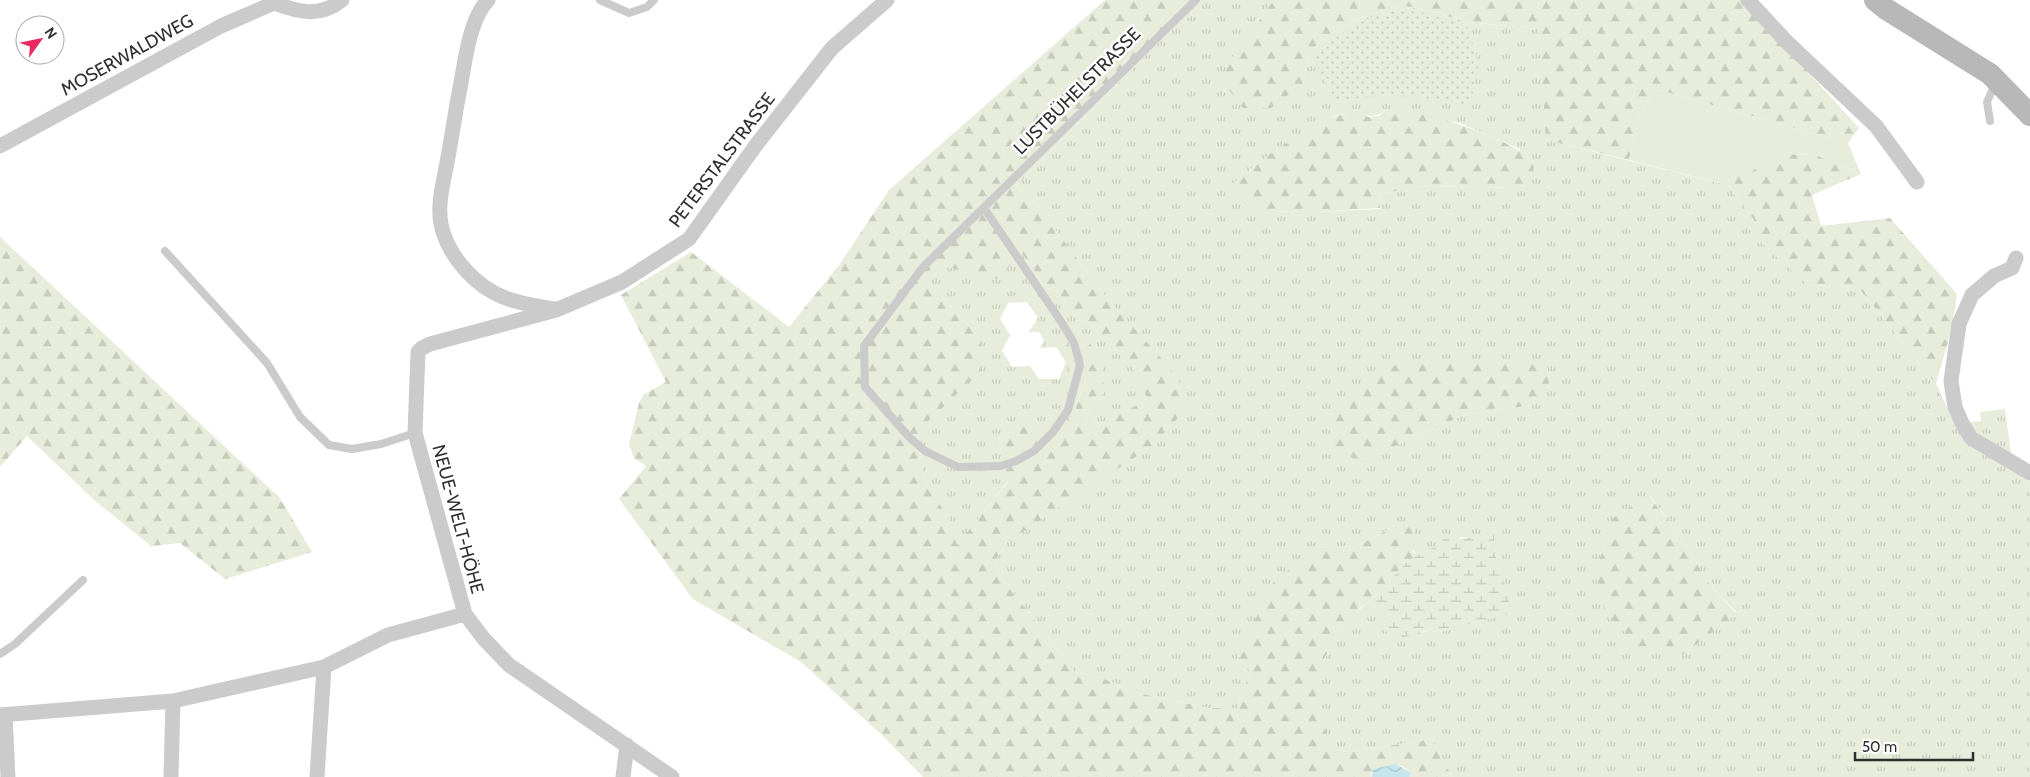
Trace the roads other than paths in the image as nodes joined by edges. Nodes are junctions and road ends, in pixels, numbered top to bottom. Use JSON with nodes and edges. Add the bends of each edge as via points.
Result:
{"nodes":[{"id":1,"x":342,"y":0,"type":"edge"},
{"id":2,"x":488,"y":0,"type":"edge"},
{"id":3,"x":600,"y":0,"type":"edge"},
{"id":4,"x":654,"y":0,"type":"edge"},
{"id":5,"x":887,"y":0,"type":"edge"},
{"id":6,"x":1196,"y":0,"type":"edge"},
{"id":7,"x":1748,"y":0,"type":"edge"},
{"id":8,"x":1875,"y":0,"type":"edge"},
{"id":9,"x":273,"y":2,"type":"edge"},
{"id":10,"x":1997,"y":80,"type":"junction"},
{"id":11,"x":2030,"y":115,"type":"edge"},
{"id":12,"x":1990,"y":121,"type":"dead end"},
{"id":13,"x":0,"y":146,"type":"edge"},
{"id":14,"x":1917,"y":182,"type":"dead end"},
{"id":15,"x":984,"y":208,"type":"junction"},
{"id":16,"x":165,"y":251,"type":"dead end"},
{"id":17,"x":2016,"y":258,"type":"dead end"},
{"id":18,"x":556,"y":310,"type":"junction"},
{"id":19,"x":415,"y":433,"type":"junction"},
{"id":20,"x":2030,"y":472,"type":"edge"},
{"id":21,"x":83,"y":580,"type":"dead end"},
{"id":22,"x":465,"y":614,"type":"junction"},
{"id":23,"x":0,"y":654,"type":"edge"},
{"id":24,"x":324,"y":667,"type":"junction"},
{"id":25,"x":172,"y":701,"type":"junction"},
{"id":26,"x":3,"y":715,"type":"edge"},
{"id":27,"x":627,"y":745,"type":"junction"},
{"id":28,"x":8,"y":777,"type":"edge"},
{"id":29,"x":171,"y":777,"type":"edge"},
{"id":30,"x":317,"y":777,"type":"edge"},
{"id":31,"x":622,"y":777,"type":"edge"},
{"id":32,"x":672,"y":777,"type":"edge"}],
"edges":[{"from":1,"to":9,"type":"street","via":[[322,11],[299,12]]},
{"from":2,"to":18,"type":"street","via":[[474,23],[457,101],[440,206],[443,232],[466,271],[481,285],[503,298]]},
{"from":3,"to":4,"type":"lane","via":[[629,13],[647,7]]},
{"from":5,"to":18,"type":"street","name":"PETERSTALSTRASSE","via":[[832,48],[756,145],[689,239],[622,282]]},
{"from":6,"to":15,"type":"lane","name":"LUSTBÜHELSTRASSE"},
{"from":7,"to":14,"type":"street","via":[[1788,44],[1876,126]]},
{"from":8,"to":10,"type":"main road"},
{"from":9,"to":13,"type":"street","name":"MOSERWALDWEG","via":[[221,26]]},
{"from":10,"to":11,"type":"main road"},
{"from":10,"to":12,"type":"lane","via":[[1987,102]]},
{"from":15,"to":15,"type":"lane","name":"LUSTBÜHELSTRASSE","via":[[924,267],[864,346],[865,386],[925,451],[958,467],[1000,466],[1034,451],[1068,410],[1080,365],[1074,343],[1062,323]]},
{"from":16,"to":19,"type":"lane","name":"NEUE-WELT-HÖHE","via":[[267,363],[300,417],[330,444],[352,449]]},
{"from":17,"to":20,"type":"street","via":[[2012,268],[1994,276],[1972,295],[1959,324],[1952,380],[1955,407],[1971,438]]},
{"from":18,"to":19,"type":"street","name":"NEUE-WELT-HÖHE","via":[[422,348],[416,361]]},
{"from":19,"to":22,"type":"street","name":"NEUE-WELT-HÖHE"},
{"from":21,"to":23,"type":"lane","via":[[15,644]]},
{"from":22,"to":24,"type":"street","name":"NEUE-WELT-HÖHE","via":[[388,635]]},
{"from":22,"to":27,"type":"street","name":"NEUE-WELT-HÖHE","via":[[509,665]]},
{"from":24,"to":25,"type":"street","name":"NEUE-WELT-HÖHE"},
{"from":24,"to":30,"type":"street"},
{"from":25,"to":26,"type":"street","name":"NEUE-WELT-HÖHE"},
{"from":25,"to":29,"type":"street"},
{"from":26,"to":28,"type":"street","name":"NEUE-WELT-HÖHE"},
{"from":27,"to":31,"type":"street"},
{"from":27,"to":32,"type":"street","name":"NEUE-WELT-HÖHE"}]}
